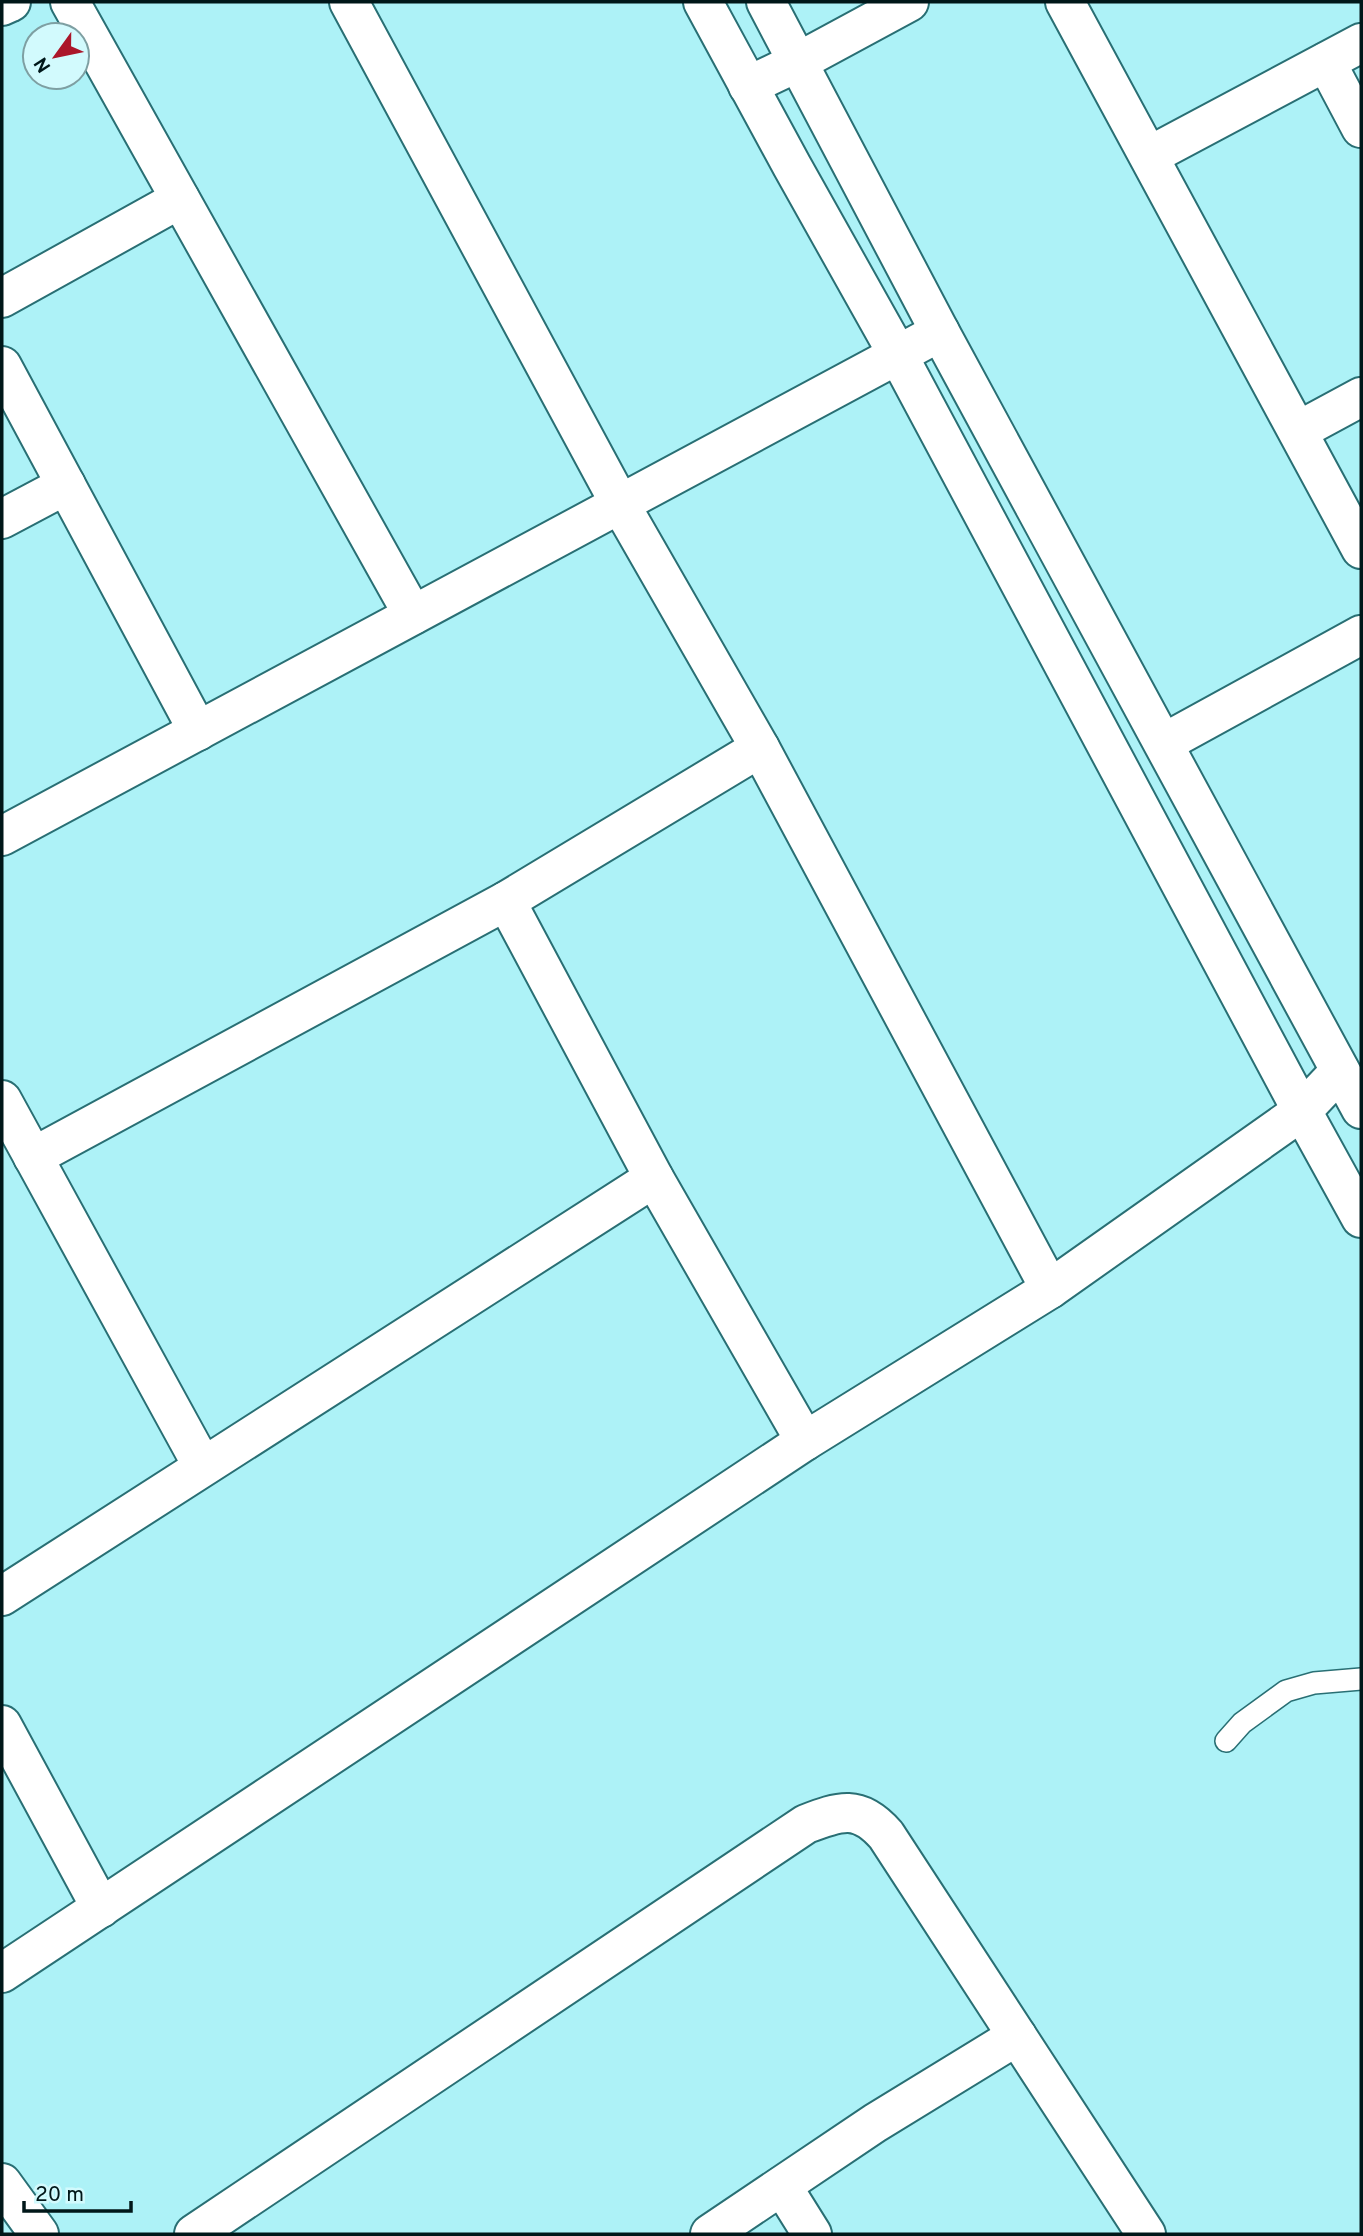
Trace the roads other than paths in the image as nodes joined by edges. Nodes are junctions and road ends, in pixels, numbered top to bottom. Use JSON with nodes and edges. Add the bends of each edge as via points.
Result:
{"nodes":[{"id":1,"x":11,"y":2,"type":"edge"},
{"id":2,"x":69,"y":2,"type":"edge"},
{"id":3,"x":349,"y":2,"type":"edge"},
{"id":4,"x":703,"y":2,"type":"edge"},
{"id":5,"x":766,"y":2,"type":"edge"},
{"id":6,"x":909,"y":2,"type":"edge"},
{"id":7,"x":1065,"y":2,"type":"edge"},
{"id":8,"x":2,"y":6,"type":"edge"},
{"id":9,"x":1361,"y":43,"type":"edge"},
{"id":10,"x":798,"y":62,"type":"junction"},
{"id":11,"x":1326,"y":62,"type":"junction"},
{"id":12,"x":748,"y":86,"type":"junction"},
{"id":13,"x":1361,"y":128,"type":"edge"},
{"id":14,"x":1149,"y":156,"type":"junction"},
{"id":15,"x":180,"y":199,"type":"junction"},
{"id":16,"x":2,"y":298,"type":"edge"},
{"id":17,"x":940,"y":332,"type":"junction"},
{"id":18,"x":898,"y":355,"type":"junction"},
{"id":19,"x":2,"y":366,"type":"edge"},
{"id":20,"x":1361,"y":397,"type":"edge"},
{"id":21,"x":1298,"y":431,"type":"junction"},
{"id":22,"x":66,"y":485,"type":"junction"},
{"id":23,"x":620,"y":504,"type":"junction"},
{"id":24,"x":2,"y":519,"type":"edge"},
{"id":25,"x":1361,"y":549,"type":"edge"},
{"id":26,"x":413,"y":615,"type":"junction"},
{"id":27,"x":1361,"y":635,"type":"edge"},
{"id":28,"x":198,"y":731,"type":"junction"},
{"id":29,"x":1164,"y":743,"type":"junction"},
{"id":30,"x":760,"y":748,"type":"junction"},
{"id":31,"x":2,"y":836,"type":"edge"},
{"id":32,"x":506,"y":901,"type":"junction"},
{"id":33,"x":1340,"y":1071,"type":"junction"},
{"id":34,"x":2,"y":1100,"type":"edge"},
{"id":35,"x":1361,"y":1109,"type":"edge"},
{"id":36,"x":1302,"y":1111,"type":"junction"},
{"id":37,"x":33,"y":1157,"type":"junction"},
{"id":38,"x":654,"y":1178,"type":"junction"},
{"id":39,"x":1361,"y":1218,"type":"edge"},
{"id":40,"x":1050,"y":1289,"type":"junction"},
{"id":41,"x":805,"y":1441,"type":"junction"},
{"id":42,"x":202,"y":1465,"type":"junction"},
{"id":43,"x":2,"y":1596,"type":"edge"},
{"id":44,"x":1361,"y":1679,"type":"edge"},
{"id":45,"x":2,"y":1725,"type":"edge"},
{"id":46,"x":1226,"y":1741,"type":"dead end"},
{"id":47,"x":101,"y":1908,"type":"junction"},
{"id":48,"x":2,"y":1973,"type":"edge"},
{"id":49,"x":1017,"y":2036,"type":"junction"},
{"id":50,"x":2,"y":2183,"type":"edge"},
{"id":51,"x":782,"y":2186,"type":"junction"},
{"id":52,"x":39,"y":2234,"type":"edge"},
{"id":53,"x":194,"y":2234,"type":"edge"},
{"id":54,"x":710,"y":2234,"type":"edge"},
{"id":55,"x":812,"y":2234,"type":"edge"},
{"id":56,"x":1146,"y":2234,"type":"edge"}],
"edges":[{"from":1,"to":8,"type":"street"},
{"from":2,"to":15,"type":"street"},
{"from":3,"to":23,"type":"street"},
{"from":4,"to":12,"type":"street"},
{"from":5,"to":10,"type":"street"},
{"from":6,"to":10,"type":"street"},
{"from":7,"to":14,"type":"street"},
{"from":9,"to":11,"type":"street"},
{"from":10,"to":12,"type":"street"},
{"from":10,"to":17,"type":"street"},
{"from":11,"to":13,"type":"street"},
{"from":11,"to":14,"type":"street"},
{"from":12,"to":18,"type":"street"},
{"from":14,"to":21,"type":"street"},
{"from":15,"to":16,"type":"street"},
{"from":15,"to":26,"type":"street"},
{"from":17,"to":18,"type":"street"},
{"from":17,"to":29,"type":"street"},
{"from":18,"to":23,"type":"street"},
{"from":18,"to":36,"type":"street"},
{"from":19,"to":22,"type":"street"},
{"from":20,"to":21,"type":"street"},
{"from":21,"to":25,"type":"street"},
{"from":22,"to":24,"type":"street"},
{"from":22,"to":28,"type":"street"},
{"from":23,"to":26,"type":"street"},
{"from":23,"to":30,"type":"street"},
{"from":26,"to":28,"type":"street"},
{"from":27,"to":29,"type":"street"},
{"from":28,"to":31,"type":"street"},
{"from":29,"to":33,"type":"street"},
{"from":30,"to":32,"type":"street"},
{"from":30,"to":40,"type":"street"},
{"from":32,"to":37,"type":"street"},
{"from":32,"to":38,"type":"street"},
{"from":33,"to":35,"type":"street"},
{"from":33,"to":36,"type":"street"},
{"from":34,"to":37,"type":"street"},
{"from":36,"to":39,"type":"street"},
{"from":36,"to":40,"type":"street"},
{"from":37,"to":42,"type":"street"},
{"from":38,"to":41,"type":"street"},
{"from":38,"to":42,"type":"street"},
{"from":40,"to":41,"type":"street"},
{"from":41,"to":47,"type":"street"},
{"from":42,"to":43,"type":"street"},
{"from":44,"to":46,"type":"lane","via":[[1286,1691],[1242,1723]]},
{"from":45,"to":47,"type":"street"},
{"from":47,"to":48,"type":"street"},
{"from":49,"to":51,"type":"street"},
{"from":49,"to":53,"type":"street","via":[[875,1822],[853,1812],[828,1815],[806,1824]]},
{"from":49,"to":56,"type":"street"},
{"from":50,"to":52,"type":"street"},
{"from":51,"to":54,"type":"street"},
{"from":51,"to":55,"type":"street"}]}
